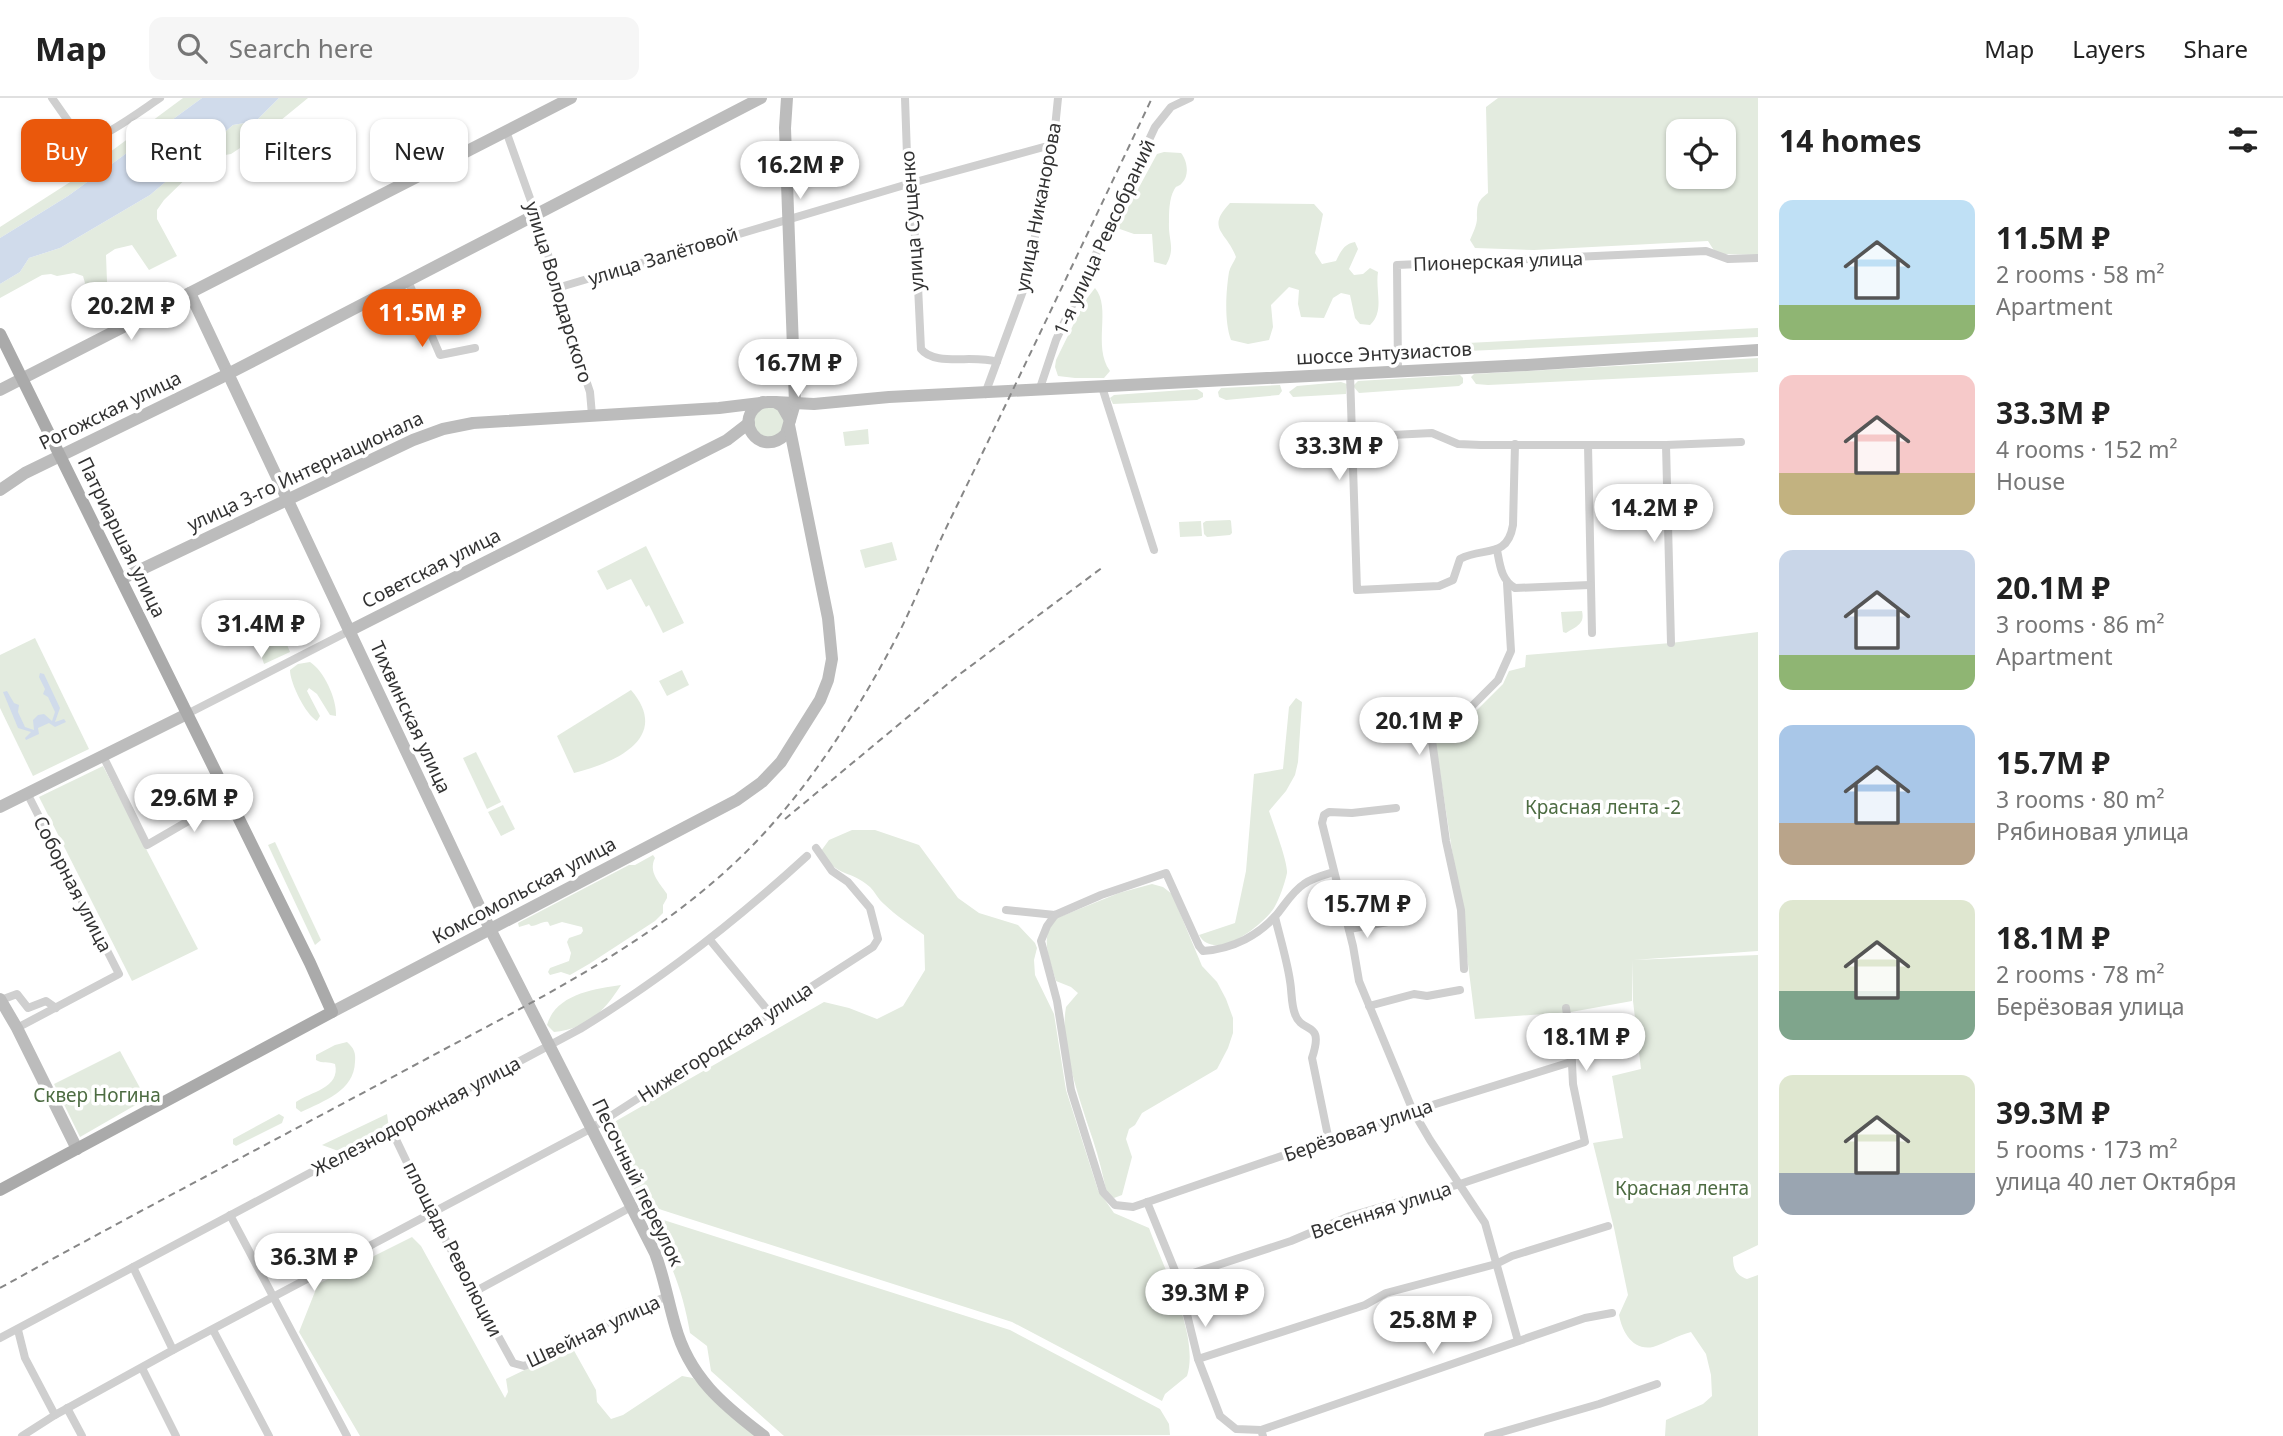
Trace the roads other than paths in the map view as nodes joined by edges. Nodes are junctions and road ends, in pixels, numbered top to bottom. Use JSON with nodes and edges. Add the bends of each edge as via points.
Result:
{"nodes":[{"id":1,"x":52,"y":98,"type":"edge"},
{"id":2,"x":160,"y":98,"type":"edge"},
{"id":3,"x":571,"y":98,"type":"edge"},
{"id":4,"x":761,"y":98,"type":"edge"},
{"id":5,"x":787,"y":98,"type":"edge"},
{"id":6,"x":905,"y":98,"type":"edge"},
{"id":7,"x":1058,"y":98,"type":"edge"},
{"id":8,"x":1190,"y":98,"type":"edge"},
{"id":9,"x":506,"y":131,"type":"junction"},
{"id":10,"x":1051,"y":145,"type":"junction"},
{"id":11,"x":908,"y":184,"type":"junction"},
{"id":12,"x":536,"y":215,"type":"junction"},
{"id":13,"x":788,"y":219,"type":"junction"},
{"id":14,"x":1758,"y":258,"type":"edge"},
{"id":15,"x":408,"y":281,"type":"junction"},
{"id":16,"x":557,"y":288,"type":"junction"},
{"id":17,"x":190,"y":293,"type":"junction"},
{"id":18,"x":2,"y":339,"type":"edge"},
{"id":19,"x":475,"y":348,"type":"dead end"},
{"id":20,"x":1758,"y":350,"type":"edge"},
{"id":21,"x":997,"y":362,"type":"junction"},
{"id":22,"x":1398,"y":372,"type":"junction"},
{"id":23,"x":228,"y":373,"type":"junction"},
{"id":24,"x":1350,"y":374,"type":"junction"},
{"id":25,"x":22,"y":379,"type":"junction"},
{"id":26,"x":793,"y":379,"type":"junction"},
{"id":27,"x":1102,"y":387,"type":"junction"},
{"id":28,"x":0,"y":390,"type":"edge"},
{"id":29,"x":1039,"y":391,"type":"junction"},
{"id":30,"x":1012,"y":392,"type":"joint"},
{"id":31,"x":985,"y":394,"type":"junction"},
{"id":32,"x":770,"y":402,"type":"junction"},
{"id":33,"x":795,"y":403,"type":"junction"},
{"id":34,"x":814,"y":404,"type":"junction"},
{"id":35,"x":722,"y":408,"type":"junction"},
{"id":36,"x":592,"y":415,"type":"junction"},
{"id":37,"x":790,"y":421,"type":"junction"},
{"id":38,"x":748,"y":422,"type":"junction"},
{"id":39,"x":1352,"y":437,"type":"junction"},
{"id":40,"x":729,"y":438,"type":"junction"},
{"id":41,"x":757,"y":439,"type":"junction"},
{"id":42,"x":773,"y":442,"type":"junction"},
{"id":43,"x":1741,"y":442,"type":"dead end"},
{"id":44,"x":1515,"y":444,"type":"junction"},
{"id":45,"x":1588,"y":444,"type":"junction"},
{"id":46,"x":1666,"y":444,"type":"junction"},
{"id":47,"x":61,"y":456,"type":"junction"},
{"id":48,"x":797,"y":464,"type":"junction"},
{"id":49,"x":0,"y":489,"type":"edge"},
{"id":50,"x":287,"y":500,"type":"junction"},
{"id":51,"x":1154,"y":550,"type":"dead end"},
{"id":52,"x":1497,"y":550,"type":"junction"},
{"id":53,"x":121,"y":579,"type":"junction"},
{"id":54,"x":1507,"y":583,"type":"junction"},
{"id":55,"x":1590,"y":585,"type":"junction"},
{"id":56,"x":349,"y":631,"type":"junction"},
{"id":57,"x":1592,"y":633,"type":"dead end"},
{"id":58,"x":1671,"y":643,"type":"dead end"},
{"id":59,"x":187,"y":714,"type":"junction"},
{"id":60,"x":103,"y":756,"type":"junction"},
{"id":61,"x":27,"y":793,"type":"junction"},
{"id":62,"x":228,"y":798,"type":"junction"},
{"id":63,"x":0,"y":807,"type":"edge"},
{"id":64,"x":1396,"y":808,"type":"dead end"},
{"id":65,"x":816,"y":848,"type":"dead end"},
{"id":66,"x":807,"y":856,"type":"dead end"},
{"id":67,"x":1334,"y":872,"type":"junction"},
{"id":68,"x":1006,"y":911,"type":"dead end"},
{"id":69,"x":1055,"y":915,"type":"junction"},
{"id":70,"x":1275,"y":917,"type":"junction"},
{"id":71,"x":1416,"y":917,"type":"dead end"},
{"id":72,"x":490,"y":929,"type":"junction"},
{"id":73,"x":1349,"y":929,"type":"junction"},
{"id":74,"x":710,"y":940,"type":"junction"},
{"id":75,"x":1464,"y":969,"type":"dead end"},
{"id":76,"x":1460,"y":990,"type":"dead end"},
{"id":77,"x":0,"y":1000,"type":"edge"},
{"id":78,"x":1369,"y":1006,"type":"junction"},
{"id":79,"x":1566,"y":1007,"type":"dead end"},
{"id":80,"x":56,"y":1008,"type":"junction"},
{"id":81,"x":332,"y":1012,"type":"junction"},
{"id":82,"x":770,"y":1013,"type":"junction"},
{"id":83,"x":17,"y":1028,"type":"junction"},
{"id":84,"x":549,"y":1044,"type":"junction"},
{"id":85,"x":1571,"y":1062,"type":"junction"},
{"id":86,"x":1413,"y":1111,"type":"junction"},
{"id":87,"x":592,"y":1128,"type":"junction"},
{"id":88,"x":391,"y":1129,"type":"junction"},
{"id":89,"x":1329,"y":1141,"type":"junction"},
{"id":90,"x":77,"y":1149,"type":"junction"},
{"id":91,"x":1460,"y":1184,"type":"junction"},
{"id":92,"x":0,"y":1190,"type":"edge"},
{"id":93,"x":1147,"y":1202,"type":"junction"},
{"id":94,"x":633,"y":1206,"type":"junction"},
{"id":95,"x":230,"y":1215,"type":"junction"},
{"id":96,"x":432,"y":1215,"type":"junction"},
{"id":97,"x":1608,"y":1226,"type":"dead end"},
{"id":98,"x":1496,"y":1264,"type":"junction"},
{"id":99,"x":133,"y":1267,"type":"junction"},
{"id":100,"x":1178,"y":1279,"type":"junction"},
{"id":101,"x":474,"y":1292,"type":"junction"},
{"id":102,"x":668,"y":1296,"type":"junction"},
{"id":103,"x":274,"y":1298,"type":"junction"},
{"id":104,"x":1612,"y":1312,"type":"dead end"},
{"id":105,"x":213,"y":1330,"type":"junction"},
{"id":106,"x":18,"y":1331,"type":"junction"},
{"id":107,"x":0,"y":1338,"type":"edge"},
{"id":108,"x":1518,"y":1341,"type":"junction"},
{"id":109,"x":173,"y":1350,"type":"junction"},
{"id":110,"x":1198,"y":1359,"type":"junction"},
{"id":111,"x":518,"y":1365,"type":"joint"},
{"id":112,"x":142,"y":1368,"type":"junction"},
{"id":113,"x":1657,"y":1384,"type":"dead end"},
{"id":114,"x":67,"y":1408,"type":"junction"},
{"id":115,"x":55,"y":1415,"type":"junction"},
{"id":116,"x":1262,"y":1433,"type":"edge"},
{"id":117,"x":1508,"y":1434,"type":"edge"},
{"id":118,"x":22,"y":1436,"type":"edge"},
{"id":119,"x":82,"y":1436,"type":"edge"},
{"id":120,"x":176,"y":1436,"type":"edge"},
{"id":121,"x":269,"y":1436,"type":"edge"},
{"id":122,"x":347,"y":1436,"type":"edge"},
{"id":123,"x":764,"y":1436,"type":"edge"},
{"id":124,"x":1488,"y":1436,"type":"edge"}],
"edges":[{"from":1,"to":2,"type":"street","via":[[82,140],[88,141]]},
{"from":3,"to":9,"type":"main road"},
{"from":4,"to":12,"type":"main road","name":"Рогожская улица"},
{"from":5,"to":13,"type":"main road"},
{"from":6,"to":11,"type":"street","name":"улица Сущенко"},
{"from":7,"to":10,"type":"street","name":"улица Никанорова"},
{"from":8,"to":29,"type":"street","name":"1-я улица Ревсобраний","via":[[1171,107],[1155,127],[1056,340]]},
{"from":9,"to":12,"type":"street","name":"улица Володарского"},
{"from":9,"to":17,"type":"main road"},
{"from":10,"to":11,"type":"street","name":"улица Залётовой"},
{"from":10,"to":21,"type":"street","name":"улица Никанорова","via":[[1029,269]]},
{"from":11,"to":13,"type":"street","name":"улица Залётовой"},
{"from":11,"to":21,"type":"street","name":"улица Сущенко","via":[[923,353]]},
{"from":12,"to":15,"type":"main road","name":"Рогожская улица"},
{"from":12,"to":16,"type":"street","name":"улица Володарского"},
{"from":13,"to":16,"type":"street","name":"улица Залётовой"},
{"from":13,"to":26,"type":"main road"},
{"from":14,"to":22,"type":"street","name":"Пионерская улица","via":[[1728,259],[1706,251],[1397,265]]},
{"from":15,"to":19,"type":"street","via":[[440,355]]},
{"from":15,"to":23,"type":"main road","name":"Рогожская улица"},
{"from":16,"to":36,"type":"street","name":"улица Володарского","via":[[590,392]]},
{"from":17,"to":23,"type":"main road","name":"Тихвинская улица"},
{"from":17,"to":25,"type":"main road"},
{"from":18,"to":25,"type":"main road","name":"Патриаршая улица"},
{"from":20,"to":22,"type":"main road","name":"шоссе Энтузиастов"},
{"from":21,"to":31,"type":"street","name":"улица Никанорова"},
{"from":22,"to":24,"type":"main road","name":"шоссе Энтузиастов"},
{"from":23,"to":47,"type":"main road","name":"Рогожская улица"},
{"from":23,"to":50,"type":"main road","name":"Тихвинская улица"},
{"from":24,"to":27,"type":"main road","name":"шоссе Энтузиастов"},
{"from":24,"to":39,"type":"street"},
{"from":25,"to":28,"type":"main road"},
{"from":25,"to":47,"type":"main road","name":"Патриаршая улица"},
{"from":26,"to":32,"type":"main road"},
{"from":26,"to":33,"type":"main road"},
{"from":27,"to":29,"type":"main road","name":"шоссе Энтузиастов"},
{"from":27,"to":51,"type":"street"},
{"from":29,"to":30,"type":"main road","name":"шоссе Энтузиастов"},
{"from":30,"to":31,"type":"main road","name":"улица 3-го Интернационала"},
{"from":31,"to":34,"type":"main road","name":"улица 3-го Интернационала"},
{"from":32,"to":33,"type":"main road","name":"улица 3-го Интернационала"},
{"from":32,"to":35,"type":"main road","name":"улица 3-го Интернационала"},
{"from":32,"to":37,"type":"main road","via":[[785,410]]},
{"from":32,"to":38,"type":"main road","via":[[753,409]]},
{"from":33,"to":34,"type":"main road","name":"улица 3-го Интернационала"},
{"from":33,"to":37,"type":"main road"},
{"from":34,"to":37,"type":"main road","via":[[801,408]]},
{"from":35,"to":36,"type":"main road","name":"улица 3-го Интернационала"},
{"from":35,"to":38,"type":"main road"},
{"from":36,"to":50,"type":"main road","name":"улица 3-го Интернационала","via":[[443,429]]},
{"from":37,"to":42,"type":"main road","via":[[786,434]]},
{"from":37,"to":48,"type":"main road","name":"Комсомольская улица"},
{"from":38,"to":40,"type":"main road","name":"Советская улица"},
{"from":38,"to":41,"type":"main road"},
{"from":39,"to":44,"type":"street","via":[[1432,433],[1458,444]]},
{"from":39,"to":52,"type":"street","via":[[1357,590],[1439,586],[1454,580],[1460,559]]},
{"from":40,"to":41,"type":"main road","name":"Советская улица"},
{"from":40,"to":56,"type":"main road","name":"Советская улица"},
{"from":41,"to":42,"type":"main road"},
{"from":42,"to":48,"type":"main road","via":[[787,449]]},
{"from":43,"to":46,"type":"street"},
{"from":44,"to":45,"type":"street"},
{"from":44,"to":52,"type":"street","via":[[1511,537]]},
{"from":45,"to":46,"type":"street"},
{"from":45,"to":55,"type":"street"},
{"from":46,"to":58,"type":"street"},
{"from":47,"to":49,"type":"main road","name":"Рогожская улица"},
{"from":47,"to":53,"type":"main road","name":"Патриаршая улица"},
{"from":48,"to":72,"type":"main road","name":"Комсомольская улица","via":[[831,633],[832,659],[820,700],[781,762],[737,800]]},
{"from":50,"to":53,"type":"main road","name":"улица 3-го Интернационала"},
{"from":50,"to":56,"type":"main road","name":"Тихвинская улица"},
{"from":52,"to":54,"type":"street"},
{"from":53,"to":59,"type":"main road","name":"Патриаршая улица"},
{"from":54,"to":55,"type":"street","via":[[1516,588]]},
{"from":54,"to":75,"type":"street","via":[[1511,650],[1498,680],[1470,708],[1434,719],[1430,726],[1461,910]]},
{"from":55,"to":57,"type":"street"},
{"from":56,"to":59,"type":"street","name":"Советская улица"},
{"from":56,"to":72,"type":"main road","name":"Тихвинская улица"},
{"from":59,"to":60,"type":"main road","name":"Советская улица"},
{"from":59,"to":62,"type":"main road","name":"Патриаршая улица"},
{"from":60,"to":61,"type":"main road","name":"Советская улица"},
{"from":60,"to":62,"type":"street","via":[[147,845]]},
{"from":61,"to":63,"type":"main road","name":"Советская улица"},
{"from":61,"to":80,"type":"street","name":"Соборная улица","via":[[119,974]]},
{"from":62,"to":81,"type":"main road","name":"Патриаршая улица"},
{"from":64,"to":67,"type":"street","via":[[1324,815]]},
{"from":65,"to":82,"type":"street","name":"Нижегородская улица","via":[[870,908],[878,939],[873,947]]},
{"from":66,"to":74,"type":"street","name":"Железнодорожная улица"},
{"from":67,"to":70,"type":"street","via":[[1305,883]]},
{"from":67,"to":73,"type":"street"},
{"from":68,"to":69,"type":"street"},
{"from":69,"to":70,"type":"street","via":[[1166,873],[1203,951],[1246,940]]},
{"from":69,"to":93,"type":"street","name":"Берёзовая улица","via":[[1041,941],[1084,1137],[1109,1199],[1124,1207]]},
{"from":70,"to":89,"type":"street","via":[[1294,1012],[1316,1035],[1312,1058]]},
{"from":71,"to":73,"type":"street"},
{"from":72,"to":81,"type":"main road","name":"Комсомольская улица"},
{"from":72,"to":84,"type":"main road","name":"Песочный переулок"},
{"from":73,"to":78,"type":"street"},
{"from":74,"to":82,"type":"street"},
{"from":74,"to":84,"type":"street","name":"Железнодорожная улица","via":[[616,1007]]},
{"from":76,"to":78,"type":"street","via":[[1414,994]]},
{"from":77,"to":80,"type":"street","via":[[17,994],[28,1008],[46,1001]]},
{"from":77,"to":83,"type":"main road"},
{"from":78,"to":86,"type":"street"},
{"from":79,"to":85,"type":"street"},
{"from":80,"to":83,"type":"street"},
{"from":81,"to":90,"type":"main road","name":"Комсомольская улица"},
{"from":82,"to":87,"type":"street","name":"Нижегородская улица"},
{"from":83,"to":90,"type":"main road"},
{"from":84,"to":87,"type":"main road","name":"Песочный переулок"},
{"from":84,"to":88,"type":"street","name":"Железнодорожная улица"},
{"from":85,"to":86,"type":"street","name":"Берёзовая улица"},
{"from":85,"to":91,"type":"street","name":"Весенняя улица","via":[[1585,1142]]},
{"from":86,"to":89,"type":"street","name":"Берёзовая улица"},
{"from":86,"to":91,"type":"street"},
{"from":87,"to":94,"type":"main road","name":"Песочный переулок"},
{"from":87,"to":96,"type":"street","name":"Нижегородская улица"},
{"from":88,"to":95,"type":"street","name":"Железнодорожная улица"},
{"from":88,"to":96,"type":"street","name":"площадь Революции"},
{"from":89,"to":93,"type":"street","name":"Берёзовая улица"},
{"from":90,"to":92,"type":"main road","name":"Комсомольская улица"},
{"from":91,"to":98,"type":"street","via":[[1485,1223]]},
{"from":91,"to":100,"type":"street","name":"Весенняя улица","via":[[1350,1216]]},
{"from":93,"to":100,"type":"street"},
{"from":94,"to":101,"type":"street"},
{"from":94,"to":102,"type":"main road","name":"Песочный переулок"},
{"from":95,"to":99,"type":"street","name":"Железнодорожная улица"},
{"from":95,"to":103,"type":"street"},
{"from":96,"to":101,"type":"street","name":"площадь Революции"},
{"from":96,"to":103,"type":"street","name":"Нижегородская улица"},
{"from":97,"to":98,"type":"street"},
{"from":98,"to":108,"type":"street"},
{"from":98,"to":110,"type":"street","via":[[1386,1293],[1365,1305]]},
{"from":99,"to":106,"type":"street","name":"Железнодорожная улица"},
{"from":99,"to":109,"type":"street"},
{"from":100,"to":110,"type":"street"},
{"from":101,"to":111,"type":"street","name":"площадь Революции","via":[[510,1360]]},
{"from":102,"to":111,"type":"street","name":"Швейная улица","via":[[529,1364]]},
{"from":102,"to":123,"type":"main road","name":"Песочный переулок","via":[[679,1336],[697,1373],[720,1401]]},
{"from":103,"to":105,"type":"street","name":"Нижегородская улица"},
{"from":103,"to":122,"type":"street"},
{"from":104,"to":108,"type":"street"},
{"from":105,"to":109,"type":"street","name":"Нижегородская улица"},
{"from":105,"to":121,"type":"street"},
{"from":106,"to":107,"type":"street","name":"Железнодорожная улица"},
{"from":106,"to":115,"type":"street","via":[[25,1359]]},
{"from":108,"to":116,"type":"street"},
{"from":109,"to":112,"type":"street","name":"Нижегородская улица"},
{"from":110,"to":116,"type":"street","via":[[1220,1416],[1236,1429]]},
{"from":112,"to":114,"type":"street","name":"Нижегородская улица"},
{"from":112,"to":120,"type":"street"},
{"from":113,"to":117,"type":"street"},
{"from":114,"to":115,"type":"street","name":"Нижегородская улица"},
{"from":114,"to":119,"type":"street"},
{"from":115,"to":118,"type":"street","name":"Нижегородская улица"},
{"from":117,"to":124,"type":"street"}]}
